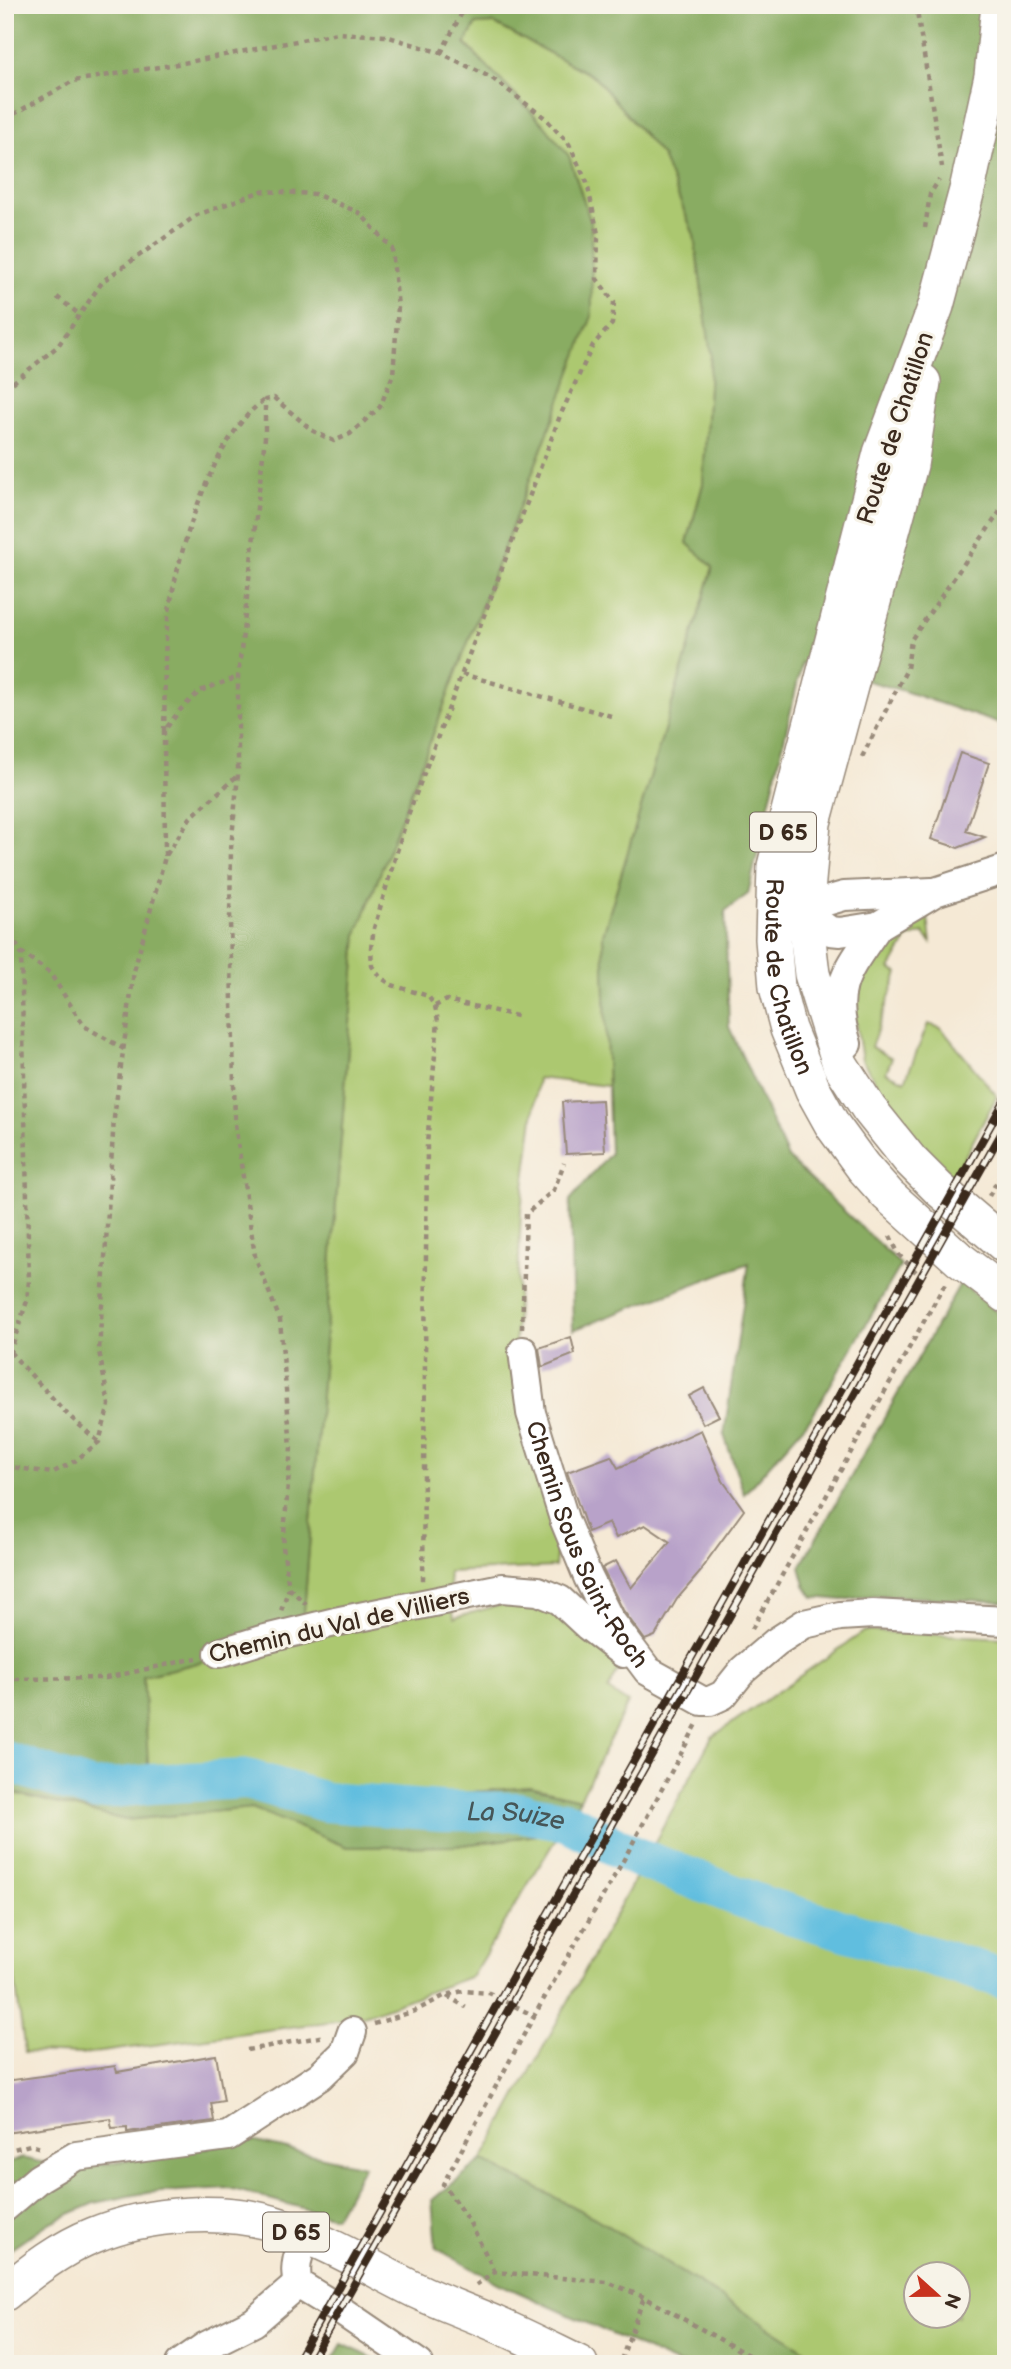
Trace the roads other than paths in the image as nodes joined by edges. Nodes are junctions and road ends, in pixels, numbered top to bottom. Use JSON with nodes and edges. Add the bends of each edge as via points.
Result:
{"nodes":[{"id":1,"x":999,"y":5,"type":"edge"},
{"id":2,"x":936,"y":306,"type":"junction"},
{"id":3,"x":1006,"y":869,"type":"edge"},
{"id":4,"x":808,"y":874,"type":"junction"},
{"id":5,"x":774,"y":887,"type":"junction"},
{"id":6,"x":935,"y":892,"type":"junction"},
{"id":7,"x":844,"y":897,"type":"junction"},
{"id":8,"x":805,"y":915,"type":"junction"},
{"id":9,"x":878,"y":926,"type":"junction"},
{"id":10,"x":773,"y":939,"type":"junction"},
{"id":11,"x":869,"y":1109,"type":"junction"},
{"id":12,"x":1006,"y":1245,"type":"edge"},
{"id":13,"x":1006,"y":1294,"type":"edge"},
{"id":14,"x":523,"y":1351,"type":"road end"},
{"id":15,"x":1006,"y":1621,"type":"edge"},
{"id":16,"x":219,"y":1653,"type":"road end"},
{"id":17,"x":648,"y":1671,"type":"junction"},
{"id":18,"x":352,"y":2032,"type":"road end"},
{"id":19,"x":5,"y":2207,"type":"edge"},
{"id":20,"x":306,"y":2236,"type":"junction"},
{"id":21,"x":298,"y":2284,"type":"junction"},
{"id":22,"x":5,"y":2292,"type":"edge"},
{"id":23,"x":180,"y":2364,"type":"edge"},
{"id":24,"x":419,"y":2364,"type":"edge"},
{"id":25,"x":580,"y":2364,"type":"edge"}],
"edges":[{"from":1,"to":2,"type":"main road","name":"Route de Chatillon","number":"D 65","via":[[992,76]]},
{"from":2,"to":4,"type":"main road","name":"Route de Chatillon","number":"D 65","via":[[910,465],[813,823]]},
{"from":2,"to":5,"type":"main road","name":"Route de Chatillon","number":"D 65","via":[[881,453],[775,866]]},
{"from":3,"to":6,"type":"street"},
{"from":4,"to":7,"type":"street"},
{"from":4,"to":8,"type":"main road","name":"Route de Chatillon","number":"D 65"},
{"from":5,"to":8,"type":"street"},
{"from":5,"to":10,"type":"main road","name":"Route de Chatillon","number":"D 65"},
{"from":6,"to":7,"type":"street"},
{"from":6,"to":9,"type":"street"},
{"from":7,"to":8,"type":"street","via":[[822,902]]},
{"from":8,"to":9,"type":"street","via":[[830,931]]},
{"from":8,"to":10,"type":"street"},
{"from":8,"to":11,"type":"main road","name":"Route de Chatillon","number":"D 65","via":[[812,974],[825,1020],[840,1064]]},
{"from":9,"to":11,"type":"street","via":[[848,970],[839,995],[843,1030]]},
{"from":10,"to":13,"type":"main road","name":"Route de Chatillon","number":"D 65","via":[[777,987],[788,1029],[833,1126],[888,1195]]},
{"from":11,"to":12,"type":"main road","name":"Route de Chatillon","number":"D 65","via":[[939,1189]]},
{"from":14,"to":17,"type":"street","name":"Chemin Sous Saint-Roch","via":[[531,1413],[564,1519],[609,1619]]},
{"from":15,"to":17,"type":"street","name":"Chemin Sous Saint-Roch","via":[[873,1614],[804,1624],[776,1642],[743,1670],[723,1695],[710,1701]]},
{"from":16,"to":17,"type":"street","name":"Chemin du Val de Villiers","via":[[285,1634],[502,1588],[538,1591],[560,1600]]},
{"from":18,"to":19,"type":"street","via":[[345,2052],[320,2076],[228,2136],[76,2155]]},
{"from":20,"to":21,"type":"street","via":[[297,2258]]},
{"from":20,"to":22,"type":"main road","number":"D 65","via":[[279,2225],[229,2216],[141,2222],[71,2246]]},
{"from":20,"to":25,"type":"main road","number":"D 65"},
{"from":21,"to":23,"type":"street","via":[[254,2322]]},
{"from":21,"to":24,"type":"street"}]}
